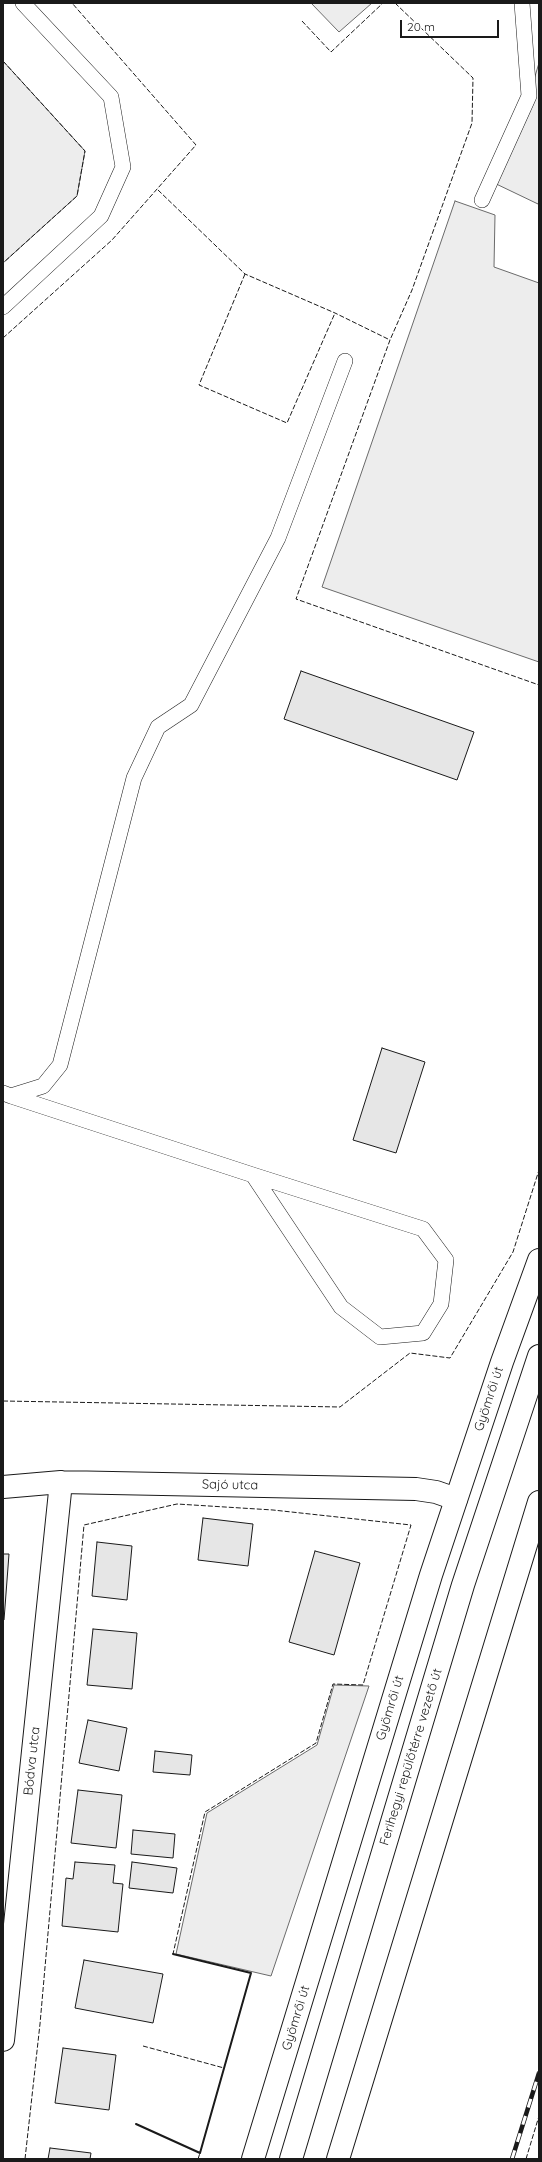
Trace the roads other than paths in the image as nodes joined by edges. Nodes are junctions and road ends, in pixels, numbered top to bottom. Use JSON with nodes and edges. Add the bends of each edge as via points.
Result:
{"nodes":[{"id":1,"x":24,"y":3,"type":"edge"},
{"id":2,"x":522,"y":3,"type":"edge"},
{"id":3,"x":482,"y":200,"type":"dead end"},
{"id":4,"x":3,"y":307,"type":"edge"},
{"id":5,"x":345,"y":361,"type":"dead end"},
{"id":6,"x":7,"y":1095,"type":"edge"},
{"id":7,"x":253,"y":1175,"type":"junction"},
{"id":8,"x":539,"y":1260,"type":"edge"},
{"id":9,"x":539,"y":1356,"type":"edge"},
{"id":10,"x":61,"y":1482,"type":"junction"},
{"id":11,"x":3,"y":1487,"type":"edge"},
{"id":12,"x":456,"y":1499,"type":"junction"},
{"id":13,"x":539,"y":1502,"type":"edge"},
{"id":14,"x":3,"y":2040,"type":"edge"},
{"id":15,"x":253,"y":2159,"type":"edge"},
{"id":16,"x":291,"y":2159,"type":"edge"},
{"id":17,"x":338,"y":2159,"type":"edge"}],
"edges":[{"from":1,"to":4,"type":"lane","via":[[111,97],[123,168],[101,216]]},
{"from":2,"to":3,"type":"lane","via":[[529,96]]},
{"from":5,"to":6,"type":"lane","via":[[278,538],[191,706],[158,727],[134,778],[60,1065],[43,1086]]},
{"from":6,"to":7,"type":"lane"},
{"from":7,"to":7,"type":"lane","via":[[341,1307],[380,1337],[423,1332],[441,1304],[446,1260],[423,1229]]},
{"from":8,"to":12,"type":"street","name":"Gyömrői út"},
{"from":9,"to":16,"type":"street","name":"Ferihegyi repülőtérre vezető út","via":[[463,1585]]},
{"from":10,"to":11,"type":"street","name":"Sajó utca"},
{"from":10,"to":12,"type":"street","name":"Sajó utca","via":[[416,1489]]},
{"from":10,"to":14,"type":"street","name":"Bódva utca"},
{"from":12,"to":15,"type":"street","name":"Gyömrői út"},
{"from":13,"to":17,"type":"street"}]}
